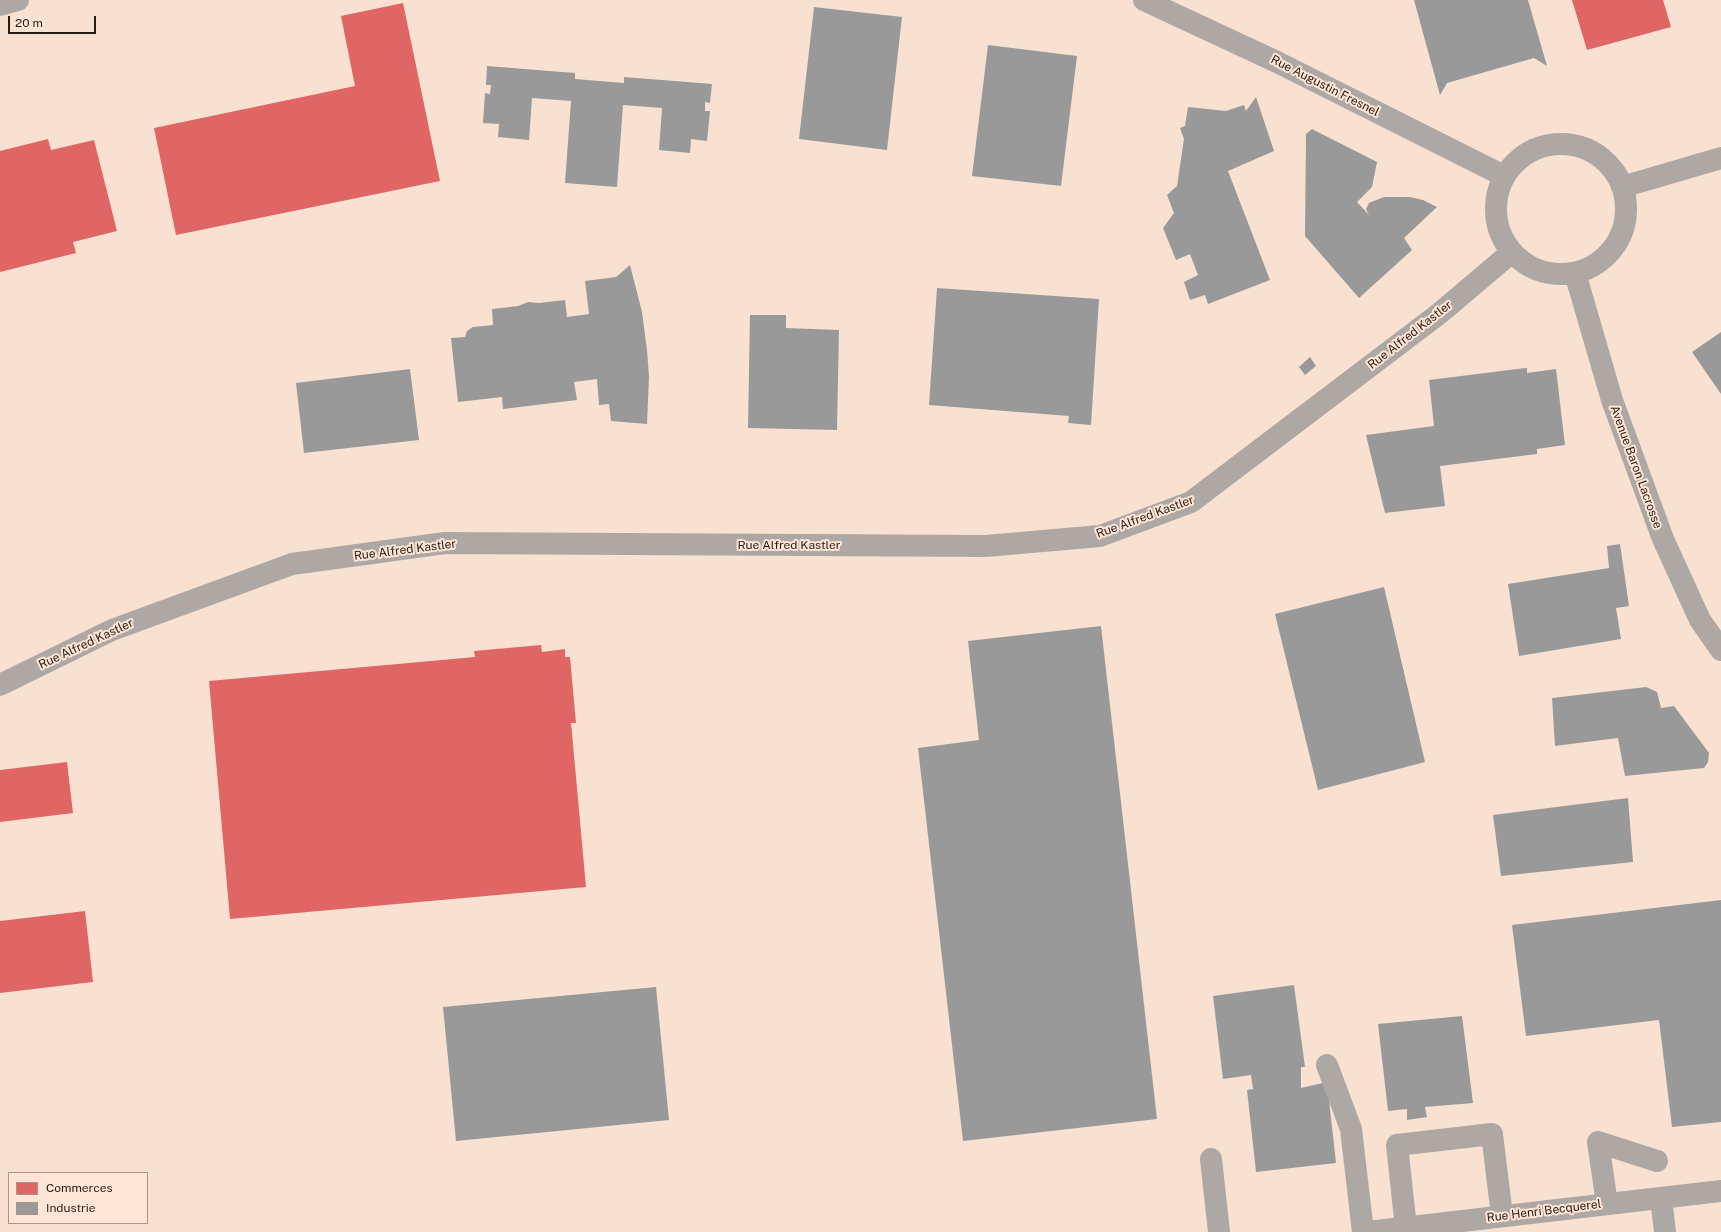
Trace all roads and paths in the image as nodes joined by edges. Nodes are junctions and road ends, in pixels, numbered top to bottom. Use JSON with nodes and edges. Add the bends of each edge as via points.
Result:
{"nodes":[{"id":1,"x":18,"y":0,"type":"edge"},
{"id":2,"x":1144,"y":0,"type":"edge"},
{"id":3,"x":0,"y":5,"type":"edge"},
{"id":4,"x":1721,"y":158,"type":"edge"},
{"id":5,"x":1504,"y":176,"type":"junction"},
{"id":6,"x":1622,"y":187,"type":"junction"},
{"id":7,"x":1512,"y":252,"type":"junction"},
{"id":8,"x":1575,"y":273,"type":"junction"},
{"id":9,"x":1721,"y":650,"type":"edge"},
{"id":10,"x":0,"y":685,"type":"edge"},
{"id":11,"x":1327,"y":1066,"type":"dead end"},
{"id":12,"x":1212,"y":1159,"type":"dead end"},
{"id":13,"x":1657,"y":1161,"type":"dead end"},
{"id":14,"x":1721,"y":1191,"type":"edge"},
{"id":15,"x":1661,"y":1198,"type":"junction"},
{"id":16,"x":1607,"y":1204,"type":"junction"},
{"id":17,"x":1502,"y":1216,"type":"junction"},
{"id":18,"x":1406,"y":1228,"type":"junction"},
{"id":19,"x":1220,"y":1232,"type":"edge"},
{"id":20,"x":1363,"y":1232,"type":"edge"},
{"id":21,"x":1368,"y":1232,"type":"edge"},
{"id":22,"x":1665,"y":1232,"type":"edge"}],
"edges":[{"from":1,"to":3,"type":"street"},
{"from":2,"to":5,"type":"street","name":"Rue Augustin Fresnel","via":[[1277,62]]},
{"from":4,"to":6,"type":"street"},
{"from":5,"to":6,"type":"street","via":[[1517,159],[1535,148],[1555,143],[1576,145],[1595,152],[1611,166]]},
{"from":5,"to":7,"type":"street","via":[[1496,194],[1495,215],[1500,235]]},
{"from":6,"to":8,"type":"street","via":[[1627,202],[1626,221],[1619,240],[1608,255],[1593,266]]},
{"from":7,"to":8,"type":"street","via":[[1525,264],[1540,271],[1557,274]]},
{"from":7,"to":10,"type":"street","name":"Rue Alfred Kastler","via":[[1440,313],[1191,502],[1100,536],[986,546],[445,543],[292,564],[112,630]]},
{"from":8,"to":9,"type":"street","name":"Avenue Baron Lacrosse","via":[[1612,400],[1663,539],[1700,620]]},
{"from":11,"to":20,"type":"street","via":[[1351,1129]]},
{"from":12,"to":19,"type":"street"},
{"from":13,"to":16,"type":"street","via":[[1598,1142]]},
{"from":14,"to":15,"type":"street","name":"Rue Henri Becquerel"},
{"from":15,"to":16,"type":"street","name":"Rue Henri Becquerel"},
{"from":15,"to":22,"type":"street"},
{"from":16,"to":17,"type":"street","name":"Rue Henri Becquerel"},
{"from":17,"to":18,"type":"street","name":"Rue Henri Becquerel"},
{"from":17,"to":18,"type":"street","via":[[1492,1134],[1452,1138],[1398,1145]]},
{"from":18,"to":21,"type":"street","name":"Rue Henri Becquerel"}]}
